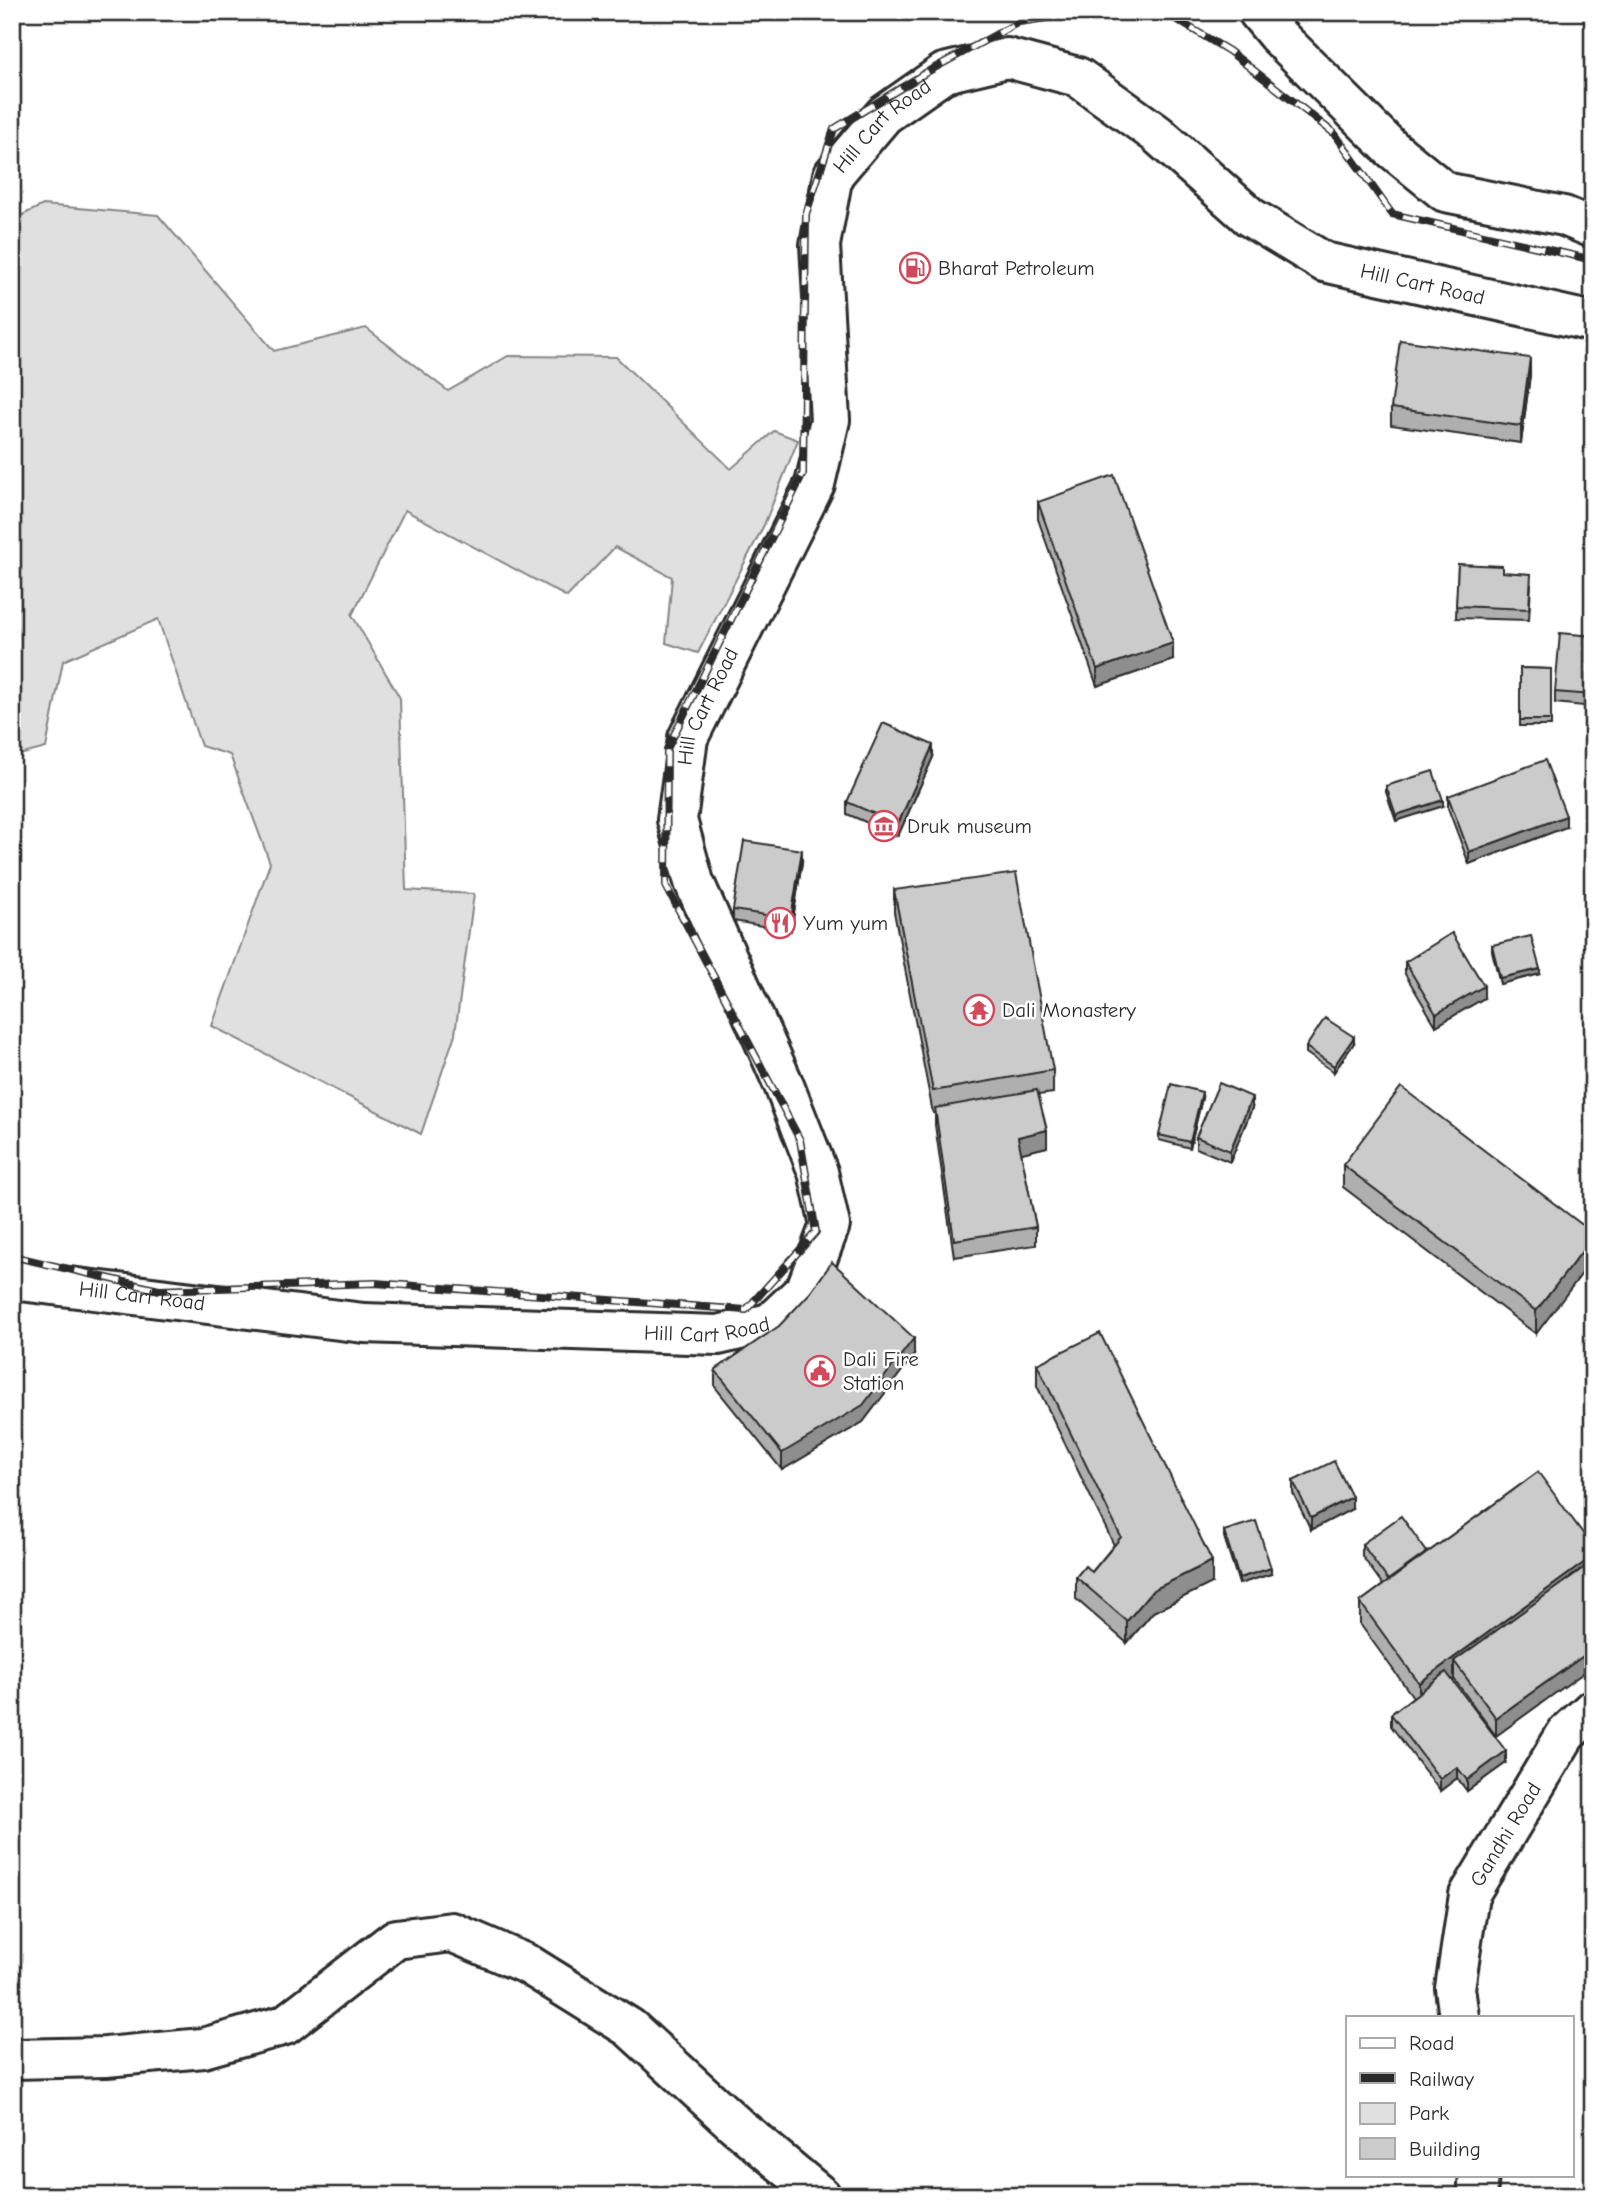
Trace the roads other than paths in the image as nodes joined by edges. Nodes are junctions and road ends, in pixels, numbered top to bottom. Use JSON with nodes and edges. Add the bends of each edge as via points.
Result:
{"nodes":[{"id":1,"x":1258,"y":12,"type":"edge"},
{"id":2,"x":1593,"y":228,"type":"edge"},
{"id":3,"x":1593,"y":322,"type":"edge"},
{"id":4,"x":12,"y":1280,"type":"edge"},
{"id":5,"x":1593,"y":1709,"type":"edge"},
{"id":6,"x":1459,"y":2016,"type":"edge"},
{"id":7,"x":12,"y":2059,"type":"edge"},
{"id":8,"x":1479,"y":2176,"type":"edge"},
{"id":9,"x":821,"y":2196,"type":"edge"},
{"id":10,"x":1477,"y":2196,"type":"edge"}],
"edges":[{"from":1,"to":2,"type":"main road","via":[[1391,148],[1445,192],[1564,216]]},
{"from":3,"to":4,"type":"main road","name":"Hill Cart Road","via":[[1324,262],[1250,217],[1157,134],[1078,77],[1007,58],[944,73],[884,115],[833,175],[820,245],[830,420],[815,484],[688,738],[677,820],[694,882],[818,1172],[830,1225],[806,1289],[771,1323],[718,1335],[364,1323]]},
{"from":5,"to":6,"type":"main road","name":"Gandhi Road","via":[[1566,1734],[1469,1895],[1455,1988]]},
{"from":7,"to":9,"type":"main road","via":[[203,2048],[285,2025],[396,1939],[452,1932],[529,1965],[630,2028]]},
{"from":8,"to":10,"type":"main road"}]}
